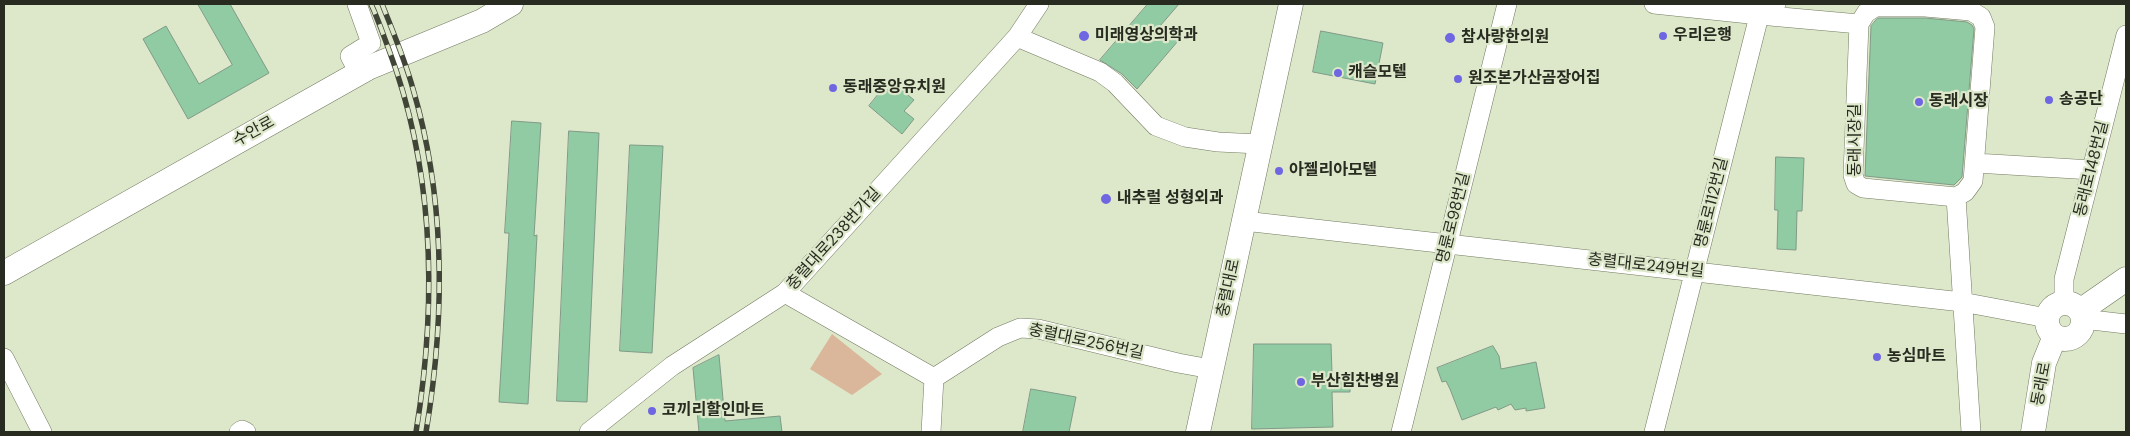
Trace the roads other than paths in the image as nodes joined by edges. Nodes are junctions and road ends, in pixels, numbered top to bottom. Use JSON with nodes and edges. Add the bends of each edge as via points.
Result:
{"nodes":[{"id":1,"x":357,"y":4,"type":"edge"},
{"id":2,"x":511,"y":4,"type":"edge"},
{"id":3,"x":1039,"y":4,"type":"edge"},
{"id":4,"x":1291,"y":4,"type":"edge"},
{"id":5,"x":1507,"y":4,"type":"edge"},
{"id":6,"x":1654,"y":4,"type":"edge"},
{"id":7,"x":1776,"y":4,"type":"edge"},
{"id":8,"x":1926,"y":6,"type":"edge"},
{"id":9,"x":1761,"y":9,"type":"edge"},
{"id":10,"x":1859,"y":24,"type":"junction"},
{"id":11,"x":2126,"y":35,"type":"edge"},
{"id":12,"x":1017,"y":37,"type":"junction"},
{"id":13,"x":359,"y":73,"type":"junction"},
{"id":14,"x":1259,"y":144,"type":"junction"},
{"id":15,"x":1975,"y":163,"type":"junction"},
{"id":16,"x":2092,"y":170,"type":"junction"},
{"id":17,"x":1956,"y":197,"type":"junction"},
{"id":18,"x":1244,"y":221,"type":"junction"},
{"id":19,"x":1448,"y":244,"type":"junction"},
{"id":20,"x":1694,"y":272,"type":"junction"},
{"id":21,"x":4,"y":274,"type":"edge"},
{"id":22,"x":2126,"y":279,"type":"edge"},
{"id":23,"x":785,"y":293,"type":"junction"},
{"id":24,"x":1962,"y":302,"type":"junction"},
{"id":25,"x":2066,"y":317,"type":"junction"},
{"id":26,"x":2126,"y":324,"type":"edge"},
{"id":27,"x":4,"y":358,"type":"edge"},
{"id":28,"x":1212,"y":370,"type":"junction"},
{"id":29,"x":934,"y":378,"type":"junction"},
{"id":30,"x":42,"y":432,"type":"edge"},
{"id":31,"x":239,"y":432,"type":"edge"},
{"id":32,"x":246,"y":432,"type":"edge"},
{"id":33,"x":589,"y":432,"type":"edge"},
{"id":34,"x":931,"y":432,"type":"edge"},
{"id":35,"x":1198,"y":432,"type":"edge"},
{"id":36,"x":1401,"y":432,"type":"edge"},
{"id":37,"x":1654,"y":432,"type":"edge"},
{"id":38,"x":1971,"y":432,"type":"edge"},
{"id":39,"x":2034,"y":432,"type":"edge"}],
"edges":[{"from":1,"to":13,"type":"street","via":[[371,43],[350,56]]},
{"from":2,"to":13,"type":"main road","name":"수안로","via":[[482,21]]},
{"from":3,"to":12,"type":"street","name":"충렬대로238번가길"},
{"from":4,"to":14,"type":"main road","name":"충렬대로"},
{"from":5,"to":19,"type":"street","name":"명륜로98번길"},
{"from":6,"to":9,"type":"street"},
{"from":7,"to":9,"type":"street"},
{"from":8,"to":10,"type":"street","via":[[1875,7]]},
{"from":8,"to":15,"type":"street","via":[[1971,11],[1981,17],[1985,27]]},
{"from":9,"to":10,"type":"street"},
{"from":9,"to":20,"type":"street","name":"명륜로112번길"},
{"from":10,"to":17,"type":"street","name":"동래시장길","via":[[1853,175],[1856,184],[1863,188]]},
{"from":11,"to":16,"type":"street","name":"동래로148번길"},
{"from":12,"to":14,"type":"street","via":[[1100,72],[1156,126],[1194,138]]},
{"from":12,"to":23,"type":"street","name":"충렬대로238번가길"},
{"from":13,"to":21,"type":"main road","name":"수안로"},
{"from":14,"to":18,"type":"main road","name":"충렬대로"},
{"from":15,"to":16,"type":"street"},
{"from":15,"to":17,"type":"street","via":[[1973,181],[1965,192]]},
{"from":16,"to":25,"type":"street","name":"동래로148번길","via":[[2064,279]]},
{"from":17,"to":24,"type":"street"},
{"from":18,"to":19,"type":"street","name":"충렬대로249번길"},
{"from":18,"to":28,"type":"main road","name":"충렬대로"},
{"from":19,"to":20,"type":"street","name":"충렬대로249번길"},
{"from":19,"to":36,"type":"street","name":"명륜로98번길"},
{"from":20,"to":24,"type":"street","name":"충렬대로249번길"},
{"from":20,"to":37,"type":"street","name":"명륜로112번길"},
{"from":22,"to":25,"type":"main road"},
{"from":23,"to":29,"type":"street"},
{"from":23,"to":33,"type":"street","name":"충렬대로238번가길","via":[[672,366]]},
{"from":24,"to":25,"type":"street","name":"충렬대로249번길"},
{"from":24,"to":38,"type":"street"},
{"from":25,"to":26,"type":"street","name":"충렬대로249번길"},
{"from":25,"to":39,"type":"main road","name":"동래로","via":[[2044,363]]},
{"from":27,"to":30,"type":"street"},
{"from":28,"to":29,"type":"street","name":"충렬대로256번길","via":[[1038,329],[1020,328],[998,336]]},
{"from":28,"to":35,"type":"main road","name":"충렬대로"},
{"from":29,"to":34,"type":"street"},
{"from":31,"to":32,"type":"street"}]}
